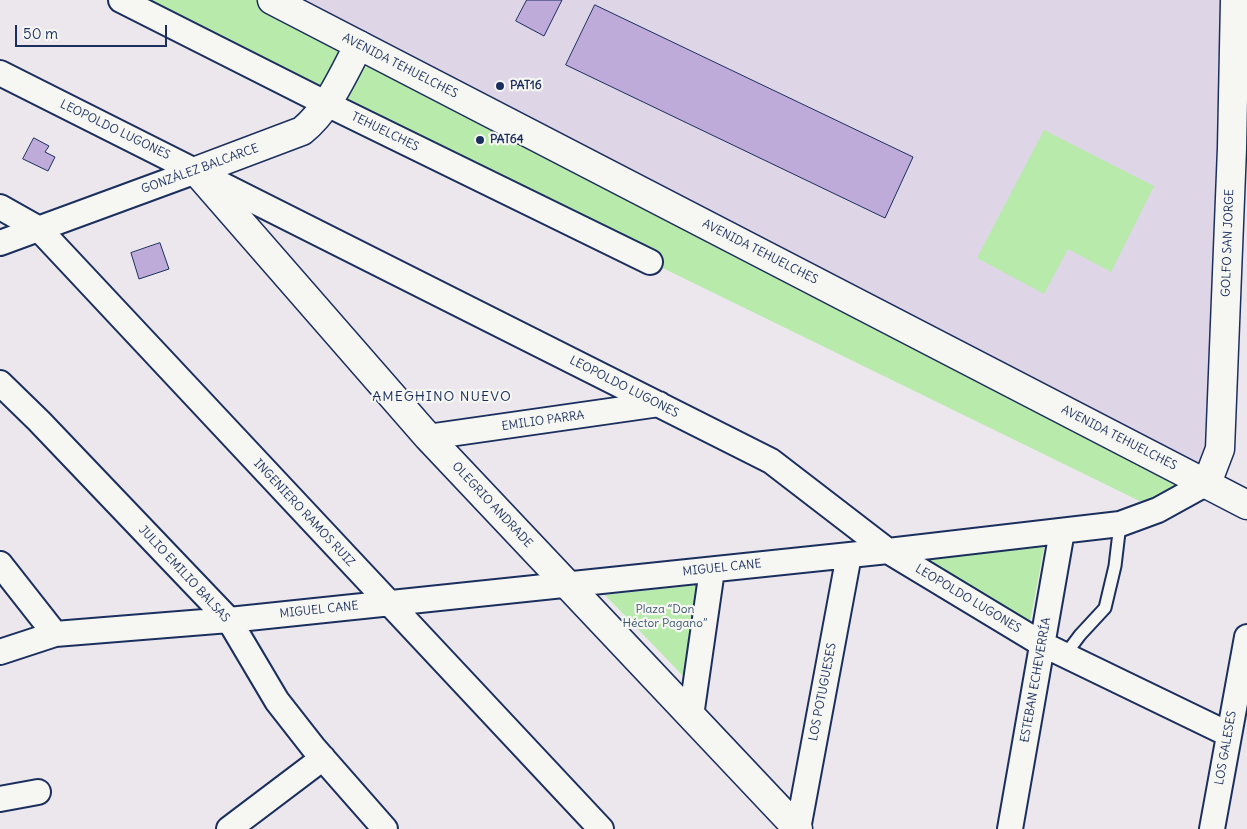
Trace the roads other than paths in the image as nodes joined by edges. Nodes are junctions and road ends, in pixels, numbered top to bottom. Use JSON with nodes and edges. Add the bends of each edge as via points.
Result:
{"nodes":[{"id":1,"x":121,"y":0,"type":"edge"},
{"id":2,"x":272,"y":0,"type":"edge"},
{"id":3,"x":1239,"y":16,"type":"edge"},
{"id":4,"x":359,"y":45,"type":"junction"},
{"id":5,"x":0,"y":73,"type":"edge"},
{"id":6,"x":327,"y":104,"type":"junction"},
{"id":7,"x":1240,"y":148,"type":"edge"},
{"id":8,"x":196,"y":170,"type":"junction"},
{"id":9,"x":0,"y":207,"type":"edge"},
{"id":10,"x":39,"y":229,"type":"junction"},
{"id":11,"x":0,"y":243,"type":"edge"},
{"id":12,"x":650,"y":262,"type":"dead end"},
{"id":13,"x":0,"y":383,"type":"edge"},
{"id":14,"x":659,"y":404,"type":"junction"},
{"id":15,"x":428,"y":437,"type":"junction"},
{"id":16,"x":1207,"y":483,"type":"junction"},
{"id":17,"x":1247,"y":505,"type":"edge"},
{"id":18,"x":1120,"y":524,"type":"junction"},
{"id":19,"x":1062,"y":530,"type":"junction"},
{"id":20,"x":888,"y":551,"type":"junction"},
{"id":21,"x":849,"y":555,"type":"junction"},
{"id":22,"x":0,"y":564,"type":"edge"},
{"id":23,"x":712,"y":570,"type":"junction"},
{"id":24,"x":567,"y":585,"type":"junction"},
{"id":25,"x":388,"y":603,"type":"junction"},
{"id":26,"x":228,"y":620,"type":"junction"},
{"id":27,"x":55,"y":634,"type":"junction"},
{"id":28,"x":1247,"y":637,"type":"edge"},
{"id":29,"x":1042,"y":644,"type":"junction"},
{"id":30,"x":0,"y":652,"type":"edge"},
{"id":31,"x":1065,"y":655,"type":"junction"},
{"id":32,"x":692,"y":716,"type":"junction"},
{"id":33,"x":1228,"y":734,"type":"junction"},
{"id":34,"x":323,"y":758,"type":"junction"},
{"id":35,"x":38,"y":792,"type":"dead end"},
{"id":36,"x":0,"y":799,"type":"edge"},
{"id":37,"x":229,"y":829,"type":"edge"},
{"id":38,"x":385,"y":829,"type":"edge"},
{"id":39,"x":601,"y":829,"type":"edge"},
{"id":40,"x":798,"y":829,"type":"edge"},
{"id":41,"x":1010,"y":829,"type":"edge"},
{"id":42,"x":1212,"y":829,"type":"edge"}],
"edges":[{"from":1,"to":6,"type":"street","name":"TEHUELCHES"},
{"from":2,"to":4,"type":"main road","name":"AVENIDA TEHUELCHES"},
{"from":3,"to":7,"type":"main road","name":"GOLFO SAN JORGE"},
{"from":4,"to":6,"type":"main road","name":"GONZÁLEZ BALCARCE"},
{"from":4,"to":16,"type":"main road","name":"AVENIDA TEHUELCHES"},
{"from":5,"to":8,"type":"street","name":"LEOPOLDO LUGONES"},
{"from":6,"to":8,"type":"main road","name":"GONZÁLEZ BALCARCE","via":[[316,120],[302,131]]},
{"from":6,"to":12,"type":"street","name":"TEHUELCHES"},
{"from":7,"to":16,"type":"main road","name":"GOLFO SAN JORGE","via":[[1220,449]]},
{"from":8,"to":10,"type":"street","name":"GONZÁLEZ BALCARCE"},
{"from":8,"to":14,"type":"street","name":"LEOPOLDO LUGONES"},
{"from":8,"to":15,"type":"main road","name":"OLEGRIO ANDRADE"},
{"from":9,"to":10,"type":"street","name":"INGENIERO RAMOS RUIZ"},
{"from":10,"to":11,"type":"street","name":"GONZÁLEZ BALCARCE"},
{"from":10,"to":25,"type":"street","name":"INGENIERO RAMOS RUIZ"},
{"from":13,"to":26,"type":"street","name":"JULIO EMILIO BALSAS"},
{"from":14,"to":15,"type":"street","name":"EMILIO PARRA"},
{"from":14,"to":20,"type":"street","name":"LEOPOLDO LUGONES","via":[[771,461]]},
{"from":15,"to":24,"type":"main road","name":"OLEGRIO ANDRADE"},
{"from":16,"to":17,"type":"main road","name":"AVENIDA TEHUELCHES"},
{"from":16,"to":18,"type":"street","name":"MIGUEL CANE","via":[[1158,510]]},
{"from":18,"to":19,"type":"street","name":"MIGUEL CANE"},
{"from":18,"to":31,"type":"lane","via":[[1105,608]]},
{"from":19,"to":20,"type":"street","name":"MIGUEL CANE"},
{"from":19,"to":29,"type":"street","name":"ESTEBAN ECHEVERRÍA"},
{"from":20,"to":21,"type":"street","name":"MIGUEL CANE"},
{"from":20,"to":29,"type":"street","name":"LEOPOLDO LUGONES"},
{"from":21,"to":23,"type":"street","name":"MIGUEL CANE"},
{"from":21,"to":40,"type":"street","name":"LOS POTUGUESES"},
{"from":22,"to":27,"type":"street"},
{"from":23,"to":24,"type":"street","name":"MIGUEL CANE"},
{"from":23,"to":32,"type":"street"},
{"from":24,"to":25,"type":"street","name":"MIGUEL CANE"},
{"from":24,"to":32,"type":"main road","name":"OLEGRIO ANDRADE"},
{"from":25,"to":26,"type":"street","name":"MIGUEL CANE"},
{"from":25,"to":39,"type":"street","name":"INGENIERO RAMOS RUIZ"},
{"from":26,"to":27,"type":"street","name":"MIGUEL CANE"},
{"from":26,"to":34,"type":"street","name":"JULIO EMILIO BALSAS","via":[[277,701]]},
{"from":27,"to":30,"type":"street","name":"MIGUEL CANE"},
{"from":28,"to":33,"type":"street","name":"LOS GALESES"},
{"from":29,"to":31,"type":"street","name":"LEOPOLDO LUGONES"},
{"from":29,"to":41,"type":"street","name":"ESTEBAN ECHEVERRÍA"},
{"from":31,"to":33,"type":"street","name":"LEOPOLDO LUGONES"},
{"from":32,"to":40,"type":"main road","name":"OLEGRIO ANDRADE"},
{"from":33,"to":42,"type":"street","name":"LOS GALESES"},
{"from":34,"to":37,"type":"street"},
{"from":34,"to":38,"type":"street","name":"JULIO EMILIO BALSAS"},
{"from":35,"to":36,"type":"street"}]}
